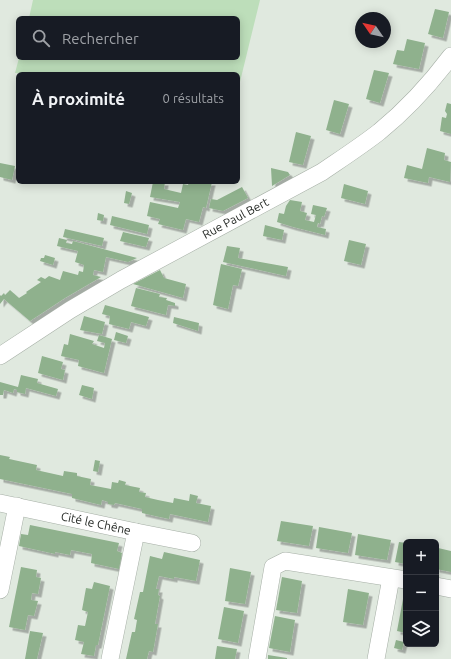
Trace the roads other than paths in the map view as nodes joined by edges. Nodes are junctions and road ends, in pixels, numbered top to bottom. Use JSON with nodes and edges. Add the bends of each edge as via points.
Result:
{"nodes":[{"id":1,"x":451,"y":56,"type":"edge"},
{"id":2,"x":0,"y":356,"type":"edge"},
{"id":3,"x":0,"y":503,"type":"edge"},
{"id":4,"x":17,"y":506,"type":"junction"},
{"id":5,"x":136,"y":532,"type":"junction"},
{"id":6,"x":192,"y":543,"type":"dead end"},
{"id":7,"x":399,"y":579,"type":"edge"},
{"id":8,"x":439,"y":587,"type":"edge"},
{"id":9,"x":451,"y":589,"type":"edge"},
{"id":10,"x":0,"y":590,"type":"edge"},
{"id":11,"x":110,"y":659,"type":"edge"},
{"id":12,"x":257,"y":659,"type":"edge"},
{"id":13,"x":376,"y":659,"type":"edge"}],
"edges":[{"from":1,"to":2,"type":"street","name":"Rue Paul Bert","via":[[436,76],[380,132],[322,172],[121,280]]},
{"from":3,"to":4,"type":"street","name":"Cité le Chêne"},
{"from":4,"to":5,"type":"street","name":"Cité le Chêne"},
{"from":4,"to":10,"type":"street"},
{"from":5,"to":6,"type":"street","name":"Cité le Chêne"},
{"from":5,"to":11,"type":"street"},
{"from":7,"to":12,"type":"street","via":[[285,561],[273,567]]},
{"from":7,"to":13,"type":"street"},
{"from":8,"to":9,"type":"street"}]}
